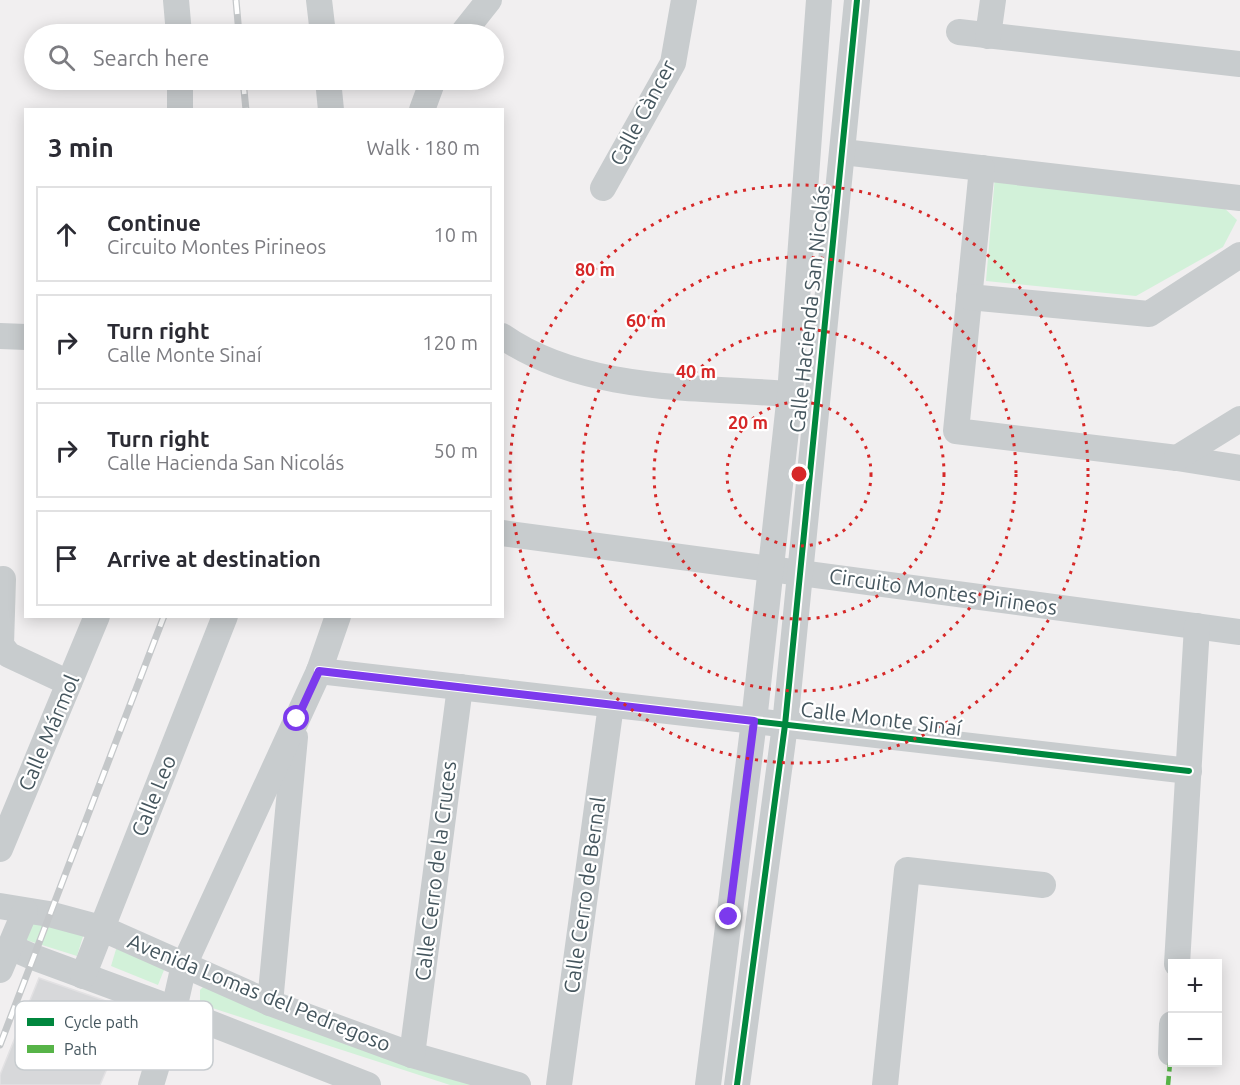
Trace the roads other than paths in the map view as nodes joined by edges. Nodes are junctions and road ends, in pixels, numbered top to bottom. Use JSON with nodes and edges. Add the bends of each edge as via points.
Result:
{"nodes":[{"id":1,"x":176,"y":0,"type":"edge"},
{"id":2,"x":319,"y":0,"type":"edge"},
{"id":3,"x":489,"y":0,"type":"edge"},
{"id":4,"x":684,"y":0,"type":"edge"},
{"id":5,"x":819,"y":0,"type":"edge"},
{"id":6,"x":856,"y":0,"type":"edge"},
{"id":7,"x":993,"y":0,"type":"edge"},
{"id":8,"x":178,"y":24,"type":"edge"},
{"id":9,"x":322,"y":24,"type":"edge"},
{"id":10,"x":470,"y":24,"type":"edge"},
{"id":11,"x":959,"y":32,"type":"dead end"},
{"id":12,"x":988,"y":36,"type":"junction"},
{"id":13,"x":1240,"y":47,"type":"edge"},
{"id":14,"x":1229,"y":63,"type":"edge"},
{"id":15,"x":180,"y":90,"type":"edge"},
{"id":16,"x":329,"y":90,"type":"edge"},
{"id":17,"x":430,"y":90,"type":"edge"},
{"id":18,"x":180,"y":108,"type":"edge"},
{"id":19,"x":331,"y":108,"type":"edge"},
{"id":20,"x":424,"y":108,"type":"edge"},
{"id":21,"x":843,"y":152,"type":"junction"},
{"id":22,"x":982,"y":168,"type":"junction"},
{"id":23,"x":603,"y":188,"type":"dead end"},
{"id":24,"x":1240,"y":198,"type":"edge"},
{"id":25,"x":1240,"y":255,"type":"edge"},
{"id":26,"x":969,"y":297,"type":"junction"},
{"id":27,"x":0,"y":336,"type":"edge"},
{"id":28,"x":24,"y":337,"type":"edge"},
{"id":29,"x":504,"y":337,"type":"edge"},
{"id":30,"x":790,"y":394,"type":"junction"},
{"id":31,"x":1240,"y":419,"type":"edge"},
{"id":32,"x":1177,"y":458,"type":"junction"},
{"id":33,"x":1240,"y":468,"type":"edge"},
{"id":34,"x":504,"y":533,"type":"edge"},
{"id":35,"x":771,"y":569,"type":"junction"},
{"id":36,"x":800,"y":573,"type":"junction"},
{"id":37,"x":3,"y":579,"type":"dead end"},
{"id":38,"x":96,"y":618,"type":"edge"},
{"id":39,"x":224,"y":618,"type":"edge"},
{"id":40,"x":337,"y":618,"type":"edge"},
{"id":41,"x":1197,"y":626,"type":"junction"},
{"id":42,"x":1240,"y":632,"type":"edge"},
{"id":43,"x":319,"y":671,"type":"junction"},
{"id":44,"x":69,"y":683,"type":"junction"},
{"id":45,"x":460,"y":687,"type":"junction"},
{"id":46,"x":612,"y":705,"type":"junction"},
{"id":47,"x":297,"y":719,"type":"junction"},
{"id":48,"x":754,"y":721,"type":"junction"},
{"id":49,"x":785,"y":724,"type":"junction"},
{"id":50,"x":1190,"y":771,"type":"junction"},
{"id":51,"x":0,"y":849,"type":"edge"},
{"id":52,"x":1043,"y":885,"type":"dead end"},
{"id":53,"x":0,"y":906,"type":"edge"},
{"id":54,"x":25,"y":911,"type":"junction"},
{"id":55,"x":729,"y":917,"type":"junction"},
{"id":56,"x":759,"y":919,"type":"junction"},
{"id":57,"x":101,"y":928,"type":"junction"},
{"id":58,"x":10,"y":947,"type":"junction"},
{"id":59,"x":1177,"y":959,"type":"edge"},
{"id":60,"x":184,"y":965,"type":"junction"},
{"id":61,"x":0,"y":970,"type":"edge"},
{"id":62,"x":83,"y":976,"type":"junction"},
{"id":63,"x":152,"y":1001,"type":"edge"},
{"id":64,"x":176,"y":1001,"type":"edge"},
{"id":65,"x":270,"y":1003,"type":"junction"},
{"id":66,"x":213,"y":1027,"type":"edge"},
{"id":67,"x":412,"y":1055,"type":"junction"},
{"id":68,"x":156,"y":1070,"type":"edge"},
{"id":69,"x":316,"y":1076,"type":"edge"},
{"id":70,"x":151,"y":1085,"type":"edge"},
{"id":71,"x":368,"y":1085,"type":"edge"},
{"id":72,"x":518,"y":1085,"type":"edge"},
{"id":73,"x":560,"y":1085,"type":"edge"},
{"id":74,"x":708,"y":1085,"type":"edge"},
{"id":75,"x":737,"y":1085,"type":"edge"},
{"id":76,"x":885,"y":1085,"type":"edge"}],
"edges":[{"from":1,"to":8,"type":"street"},
{"from":2,"to":9,"type":"street"},
{"from":3,"to":10,"type":"street"},
{"from":4,"to":23,"type":"street","name":"Calle Càncer","via":[[673,63]]},
{"from":5,"to":30,"type":"street","name":"Calle Hacienda San Nicolás"},
{"from":6,"to":21,"type":"street","name":"Calle Hacienda San Nicolás"},
{"from":7,"to":12,"type":"street"},
{"from":11,"to":12,"type":"street"},
{"from":12,"to":14,"type":"street"},
{"from":13,"to":14,"type":"street"},
{"from":15,"to":18,"type":"street"},
{"from":16,"to":19,"type":"street"},
{"from":17,"to":20,"type":"street"},
{"from":21,"to":22,"type":"street"},
{"from":21,"to":36,"type":"street","name":"Calle Hacienda San Nicolás"},
{"from":22,"to":24,"type":"street"},
{"from":22,"to":26,"type":"street"},
{"from":25,"to":26,"type":"street","via":[[1149,315]]},
{"from":26,"to":32,"type":"street","via":[[956,430]]},
{"from":27,"to":28,"type":"street"},
{"from":29,"to":30,"type":"street","via":[[559,365],[619,382]]},
{"from":30,"to":35,"type":"street","name":"Calle Hacienda San Nicolás"},
{"from":31,"to":32,"type":"street"},
{"from":32,"to":33,"type":"street"},
{"from":34,"to":35,"type":"street","name":"Circuito Montes Pirineos"},
{"from":35,"to":36,"type":"street","name":"Circuito Montes Pirineos"},
{"from":35,"to":48,"type":"street","name":"Calle Hacienda San Nicolás"},
{"from":36,"to":41,"type":"street","name":"Circuito Montes Pirineos"},
{"from":36,"to":49,"type":"street","name":"Calle Hacienda San Nicolás"},
{"from":37,"to":44,"type":"street","via":[[2,645],[9,655]]},
{"from":38,"to":44,"type":"street","name":"Calle Mármol"},
{"from":39,"to":57,"type":"street","name":"Calle Leo"},
{"from":40,"to":43,"type":"street"},
{"from":41,"to":42,"type":"street","name":"Circuito Montes Pirineos"},
{"from":41,"to":50,"type":"street"},
{"from":43,"to":45,"type":"street","name":"Calle Monte Sinaí"},
{"from":43,"to":47,"type":"street"},
{"from":44,"to":51,"type":"street","name":"Calle Mármol"},
{"from":45,"to":46,"type":"street","name":"Calle Monte Sinaí"},
{"from":45,"to":67,"type":"street","name":"Calle Cerro de la Cruces"},
{"from":46,"to":48,"type":"street","name":"Calle Monte Sinaí"},
{"from":46,"to":73,"type":"street","name":"Calle Cerro de Bernal"},
{"from":47,"to":60,"type":"street"},
{"from":47,"to":65,"type":"street"},
{"from":48,"to":49,"type":"street","name":"Calle Monte Sinaí"},
{"from":48,"to":55,"type":"street","name":"Calle Hacienda San Nicolás"},
{"from":49,"to":50,"type":"street","name":"Calle Monte Sinaí"},
{"from":49,"to":56,"type":"street","name":"Calle Hacienda San Nicolás"},
{"from":50,"to":59,"type":"street"},
{"from":52,"to":76,"type":"street","via":[[907,870]]},
{"from":53,"to":54,"type":"street","name":"Avenida Lomas del Pedregoso"},
{"from":54,"to":57,"type":"street","name":"Avenida Lomas del Pedregoso"},
{"from":54,"to":58,"type":"street"},
{"from":55,"to":56,"type":"street"},
{"from":55,"to":74,"type":"street","name":"Calle Hacienda San Nicolás"},
{"from":56,"to":75,"type":"street","name":"Calle Hacienda San Nicolás"},
{"from":57,"to":60,"type":"street","name":"Avenida Lomas del Pedregoso"},
{"from":57,"to":62,"type":"street","name":"Calle Leo"},
{"from":58,"to":61,"type":"street"},
{"from":58,"to":62,"type":"street"},
{"from":60,"to":64,"type":"street"},
{"from":60,"to":65,"type":"street","name":"Avenida Lomas del Pedregoso"},
{"from":62,"to":63,"type":"street"},
{"from":65,"to":67,"type":"street","name":"Avenida Lomas del Pedregoso"},
{"from":66,"to":69,"type":"street"},
{"from":67,"to":72,"type":"street","name":"Avenida Lomas del Pedregoso"},
{"from":68,"to":70,"type":"street"},
{"from":69,"to":71,"type":"street"}]}
